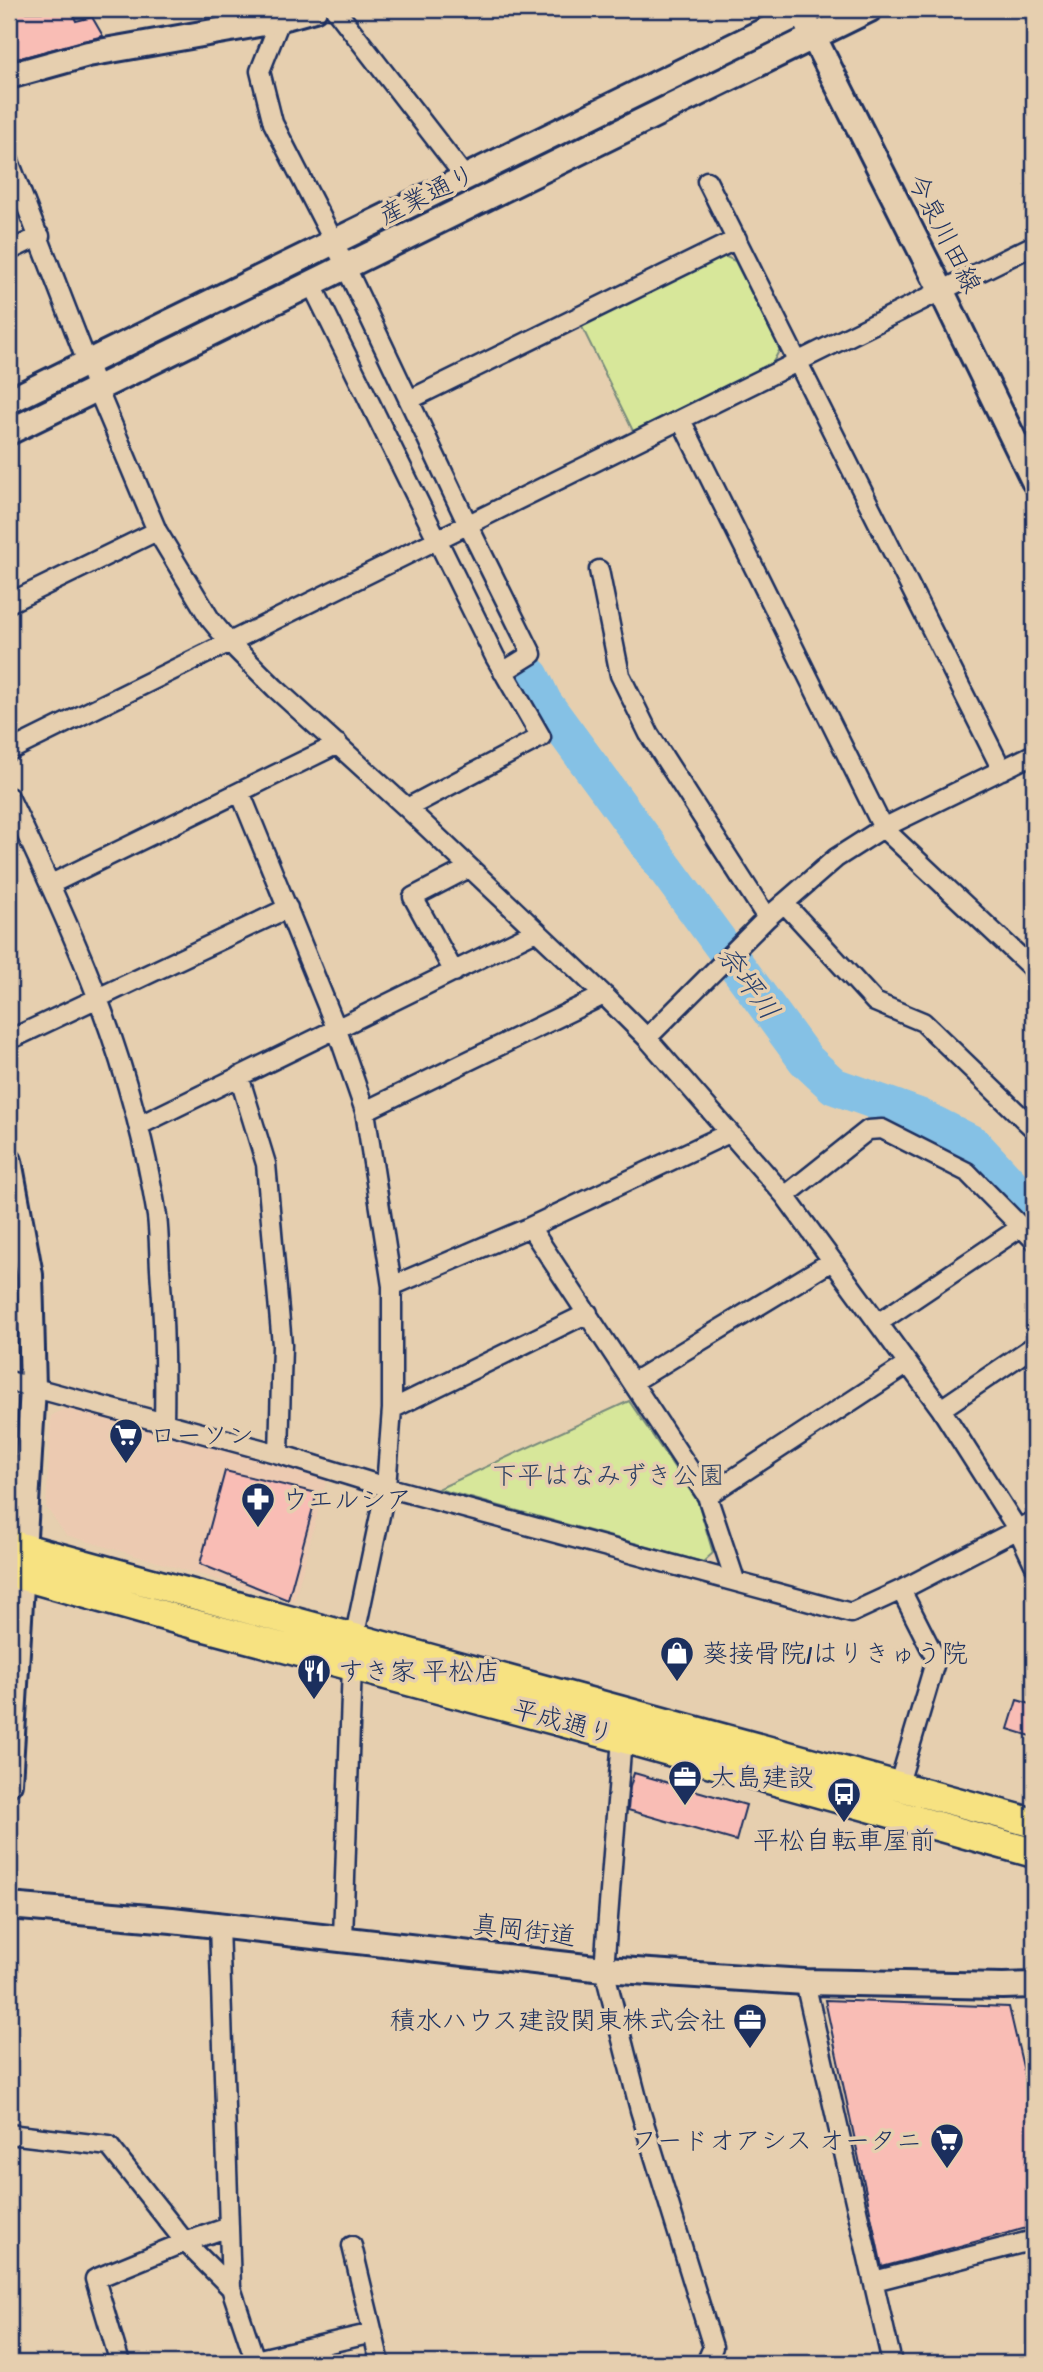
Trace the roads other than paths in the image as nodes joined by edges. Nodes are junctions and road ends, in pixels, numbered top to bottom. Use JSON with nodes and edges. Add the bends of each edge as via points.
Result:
{"nodes":[{"id":1,"x":314,"y":9,"type":"edge"},
{"id":2,"x":335,"y":9,"type":"edge"},
{"id":3,"x":870,"y":9,"type":"edge"},
{"id":4,"x":805,"y":11,"type":"edge"},
{"id":5,"x":272,"y":21,"type":"junction"},
{"id":6,"x":814,"y":38,"type":"junction"},
{"id":7,"x":9,"y":76,"type":"edge"},
{"id":8,"x":9,"y":161,"type":"edge"},
{"id":9,"x":465,"y":177,"type":"junction"},
{"id":10,"x":708,"y":181,"type":"dead end"},
{"id":11,"x":40,"y":236,"type":"junction"},
{"id":12,"x":737,"y":239,"type":"junction"},
{"id":13,"x":334,"y":242,"type":"junction"},
{"id":14,"x":1034,"y":245,"type":"edge"},
{"id":15,"x":9,"y":251,"type":"edge"},
{"id":16,"x":346,"y":266,"type":"junction"},
{"id":17,"x":311,"y":283,"type":"junction"},
{"id":18,"x":942,"y":292,"type":"junction"},
{"id":19,"x":88,"y":363,"type":"junction"},
{"id":20,"x":799,"y":363,"type":"junction"},
{"id":21,"x":97,"y":388,"type":"junction"},
{"id":22,"x":409,"y":400,"type":"junction"},
{"id":23,"x":9,"y":401,"type":"edge"},
{"id":24,"x":681,"y":420,"type":"junction"},
{"id":25,"x":9,"y":432,"type":"edge"},
{"id":26,"x":1034,"y":481,"type":"edge"},
{"id":27,"x":468,"y":525,"type":"junction"},
{"id":28,"x":157,"y":531,"type":"junction"},
{"id":29,"x":437,"y":540,"type":"junction"},
{"id":30,"x":599,"y":570,"type":"dead end"},
{"id":31,"x":9,"y":603,"type":"edge"},
{"id":32,"x":229,"y":642,"type":"junction"},
{"id":33,"x":503,"y":672,"type":"junction"},
{"id":34,"x":338,"y":744,"type":"junction"},
{"id":35,"x":9,"y":751,"type":"edge"},
{"id":36,"x":1034,"y":754,"type":"edge"},
{"id":37,"x":1002,"y":770,"type":"junction"},
{"id":38,"x":240,"y":792,"type":"junction"},
{"id":39,"x":9,"y":797,"type":"edge"},
{"id":40,"x":407,"y":808,"type":"junction"},
{"id":41,"x":883,"y":828,"type":"junction"},
{"id":42,"x":469,"y":868,"type":"junction"},
{"id":43,"x":51,"y":884,"type":"junction"},
{"id":44,"x":784,"y":903,"type":"junction"},
{"id":45,"x":288,"y":908,"type":"junction"},
{"id":46,"x":767,"y":918,"type":"junction"},
{"id":47,"x":536,"y":931,"type":"junction"},
{"id":48,"x":1034,"y":970,"type":"edge"},
{"id":49,"x":454,"y":972,"type":"junction"},
{"id":50,"x":604,"y":995,"type":"junction"},
{"id":51,"x":99,"y":996,"type":"junction"},
{"id":52,"x":337,"y":1030,"type":"junction"},
{"id":53,"x":647,"y":1038,"type":"junction"},
{"id":54,"x":9,"y":1040,"type":"edge"},
{"id":55,"x":239,"y":1076,"type":"junction"},
{"id":56,"x":365,"y":1111,"type":"junction"},
{"id":57,"x":140,"y":1125,"type":"junction"},
{"id":58,"x":1034,"y":1129,"type":"edge"},
{"id":59,"x":729,"y":1133,"type":"junction"},
{"id":60,"x":9,"y":1161,"type":"edge"},
{"id":61,"x":785,"y":1196,"type":"junction"},
{"id":62,"x":530,"y":1227,"type":"junction"},
{"id":63,"x":1021,"y":1227,"type":"junction"},
{"id":64,"x":1034,"y":1240,"type":"edge"},
{"id":65,"x":832,"y":1261,"type":"junction"},
{"id":66,"x":392,"y":1286,"type":"junction"},
{"id":67,"x":588,"y":1313,"type":"junction"},
{"id":68,"x":878,"y":1323,"type":"junction"},
{"id":69,"x":1034,"y":1346,"type":"edge"},
{"id":70,"x":908,"y":1364,"type":"junction"},
{"id":71,"x":9,"y":1381,"type":"edge"},
{"id":72,"x":633,"y":1382,"type":"junction"},
{"id":73,"x":33,"y":1388,"type":"junction"},
{"id":74,"x":392,"y":1409,"type":"junction"},
{"id":75,"x":941,"y":1409,"type":"junction"},
{"id":76,"x":164,"y":1423,"type":"junction"},
{"id":77,"x":279,"y":1454,"type":"junction"},
{"id":78,"x":386,"y":1487,"type":"junction"},
{"id":79,"x":707,"y":1496,"type":"junction"},
{"id":80,"x":1034,"y":1521,"type":"edge"},
{"id":81,"x":1018,"y":1530,"type":"junction"},
{"id":82,"x":15,"y":1560,"type":"edge"},
{"id":83,"x":1034,"y":1564,"type":"edge"},
{"id":84,"x":735,"y":1580,"type":"junction"},
{"id":85,"x":901,"y":1590,"type":"junction"},
{"id":86,"x":353,"y":1651,"type":"junction"},
{"id":87,"x":10,"y":1731,"type":"edge"},
{"id":88,"x":622,"y":1738,"type":"junction"},
{"id":89,"x":9,"y":1783,"type":"edge"},
{"id":90,"x":898,"y":1787,"type":"junction"},
{"id":91,"x":1034,"y":1823,"type":"edge"},
{"id":92,"x":1034,"y":1853,"type":"edge"},
{"id":93,"x":9,"y":1906,"type":"edge"},
{"id":94,"x":219,"y":1925,"type":"junction"},
{"id":95,"x":343,"y":1939,"type":"junction"},
{"id":96,"x":604,"y":1969,"type":"junction"},
{"id":97,"x":805,"y":1982,"type":"junction"},
{"id":98,"x":1034,"y":1985,"type":"edge"},
{"id":99,"x":9,"y":2134,"type":"edge"},
{"id":100,"x":229,"y":2227,"type":"junction"},
{"id":101,"x":1034,"y":2240,"type":"edge"},
{"id":102,"x":185,"y":2242,"type":"junction"},
{"id":103,"x":352,"y":2246,"type":"dead end"},
{"id":104,"x":874,"y":2281,"type":"junction"},
{"id":105,"x":231,"y":2288,"type":"junction"},
{"id":106,"x":373,"y":2333,"type":"junction"},
{"id":107,"x":255,"y":2361,"type":"edge"},
{"id":108,"x":120,"y":2363,"type":"edge"},
{"id":109,"x":380,"y":2363,"type":"edge"},
{"id":110,"x":706,"y":2363,"type":"edge"},
{"id":111,"x":892,"y":2363,"type":"edge"}],
"edges":[{"from":1,"to":5,"type":"street"},
{"from":2,"to":9,"type":"street"},
{"from":3,"to":6,"type":"street","name":"産業通り"},
{"from":4,"to":6,"type":"street","name":"今泉川田線"},
{"from":4,"to":9,"type":"street","name":"産業通り"},
{"from":5,"to":7,"type":"street","via":[[88,54]]},
{"from":5,"to":13,"type":"street","via":[[260,71],[273,123]]},
{"from":6,"to":16,"type":"street","name":"産業通り"},
{"from":6,"to":18,"type":"street","name":"今泉川田線"},
{"from":8,"to":11,"type":"street"},
{"from":9,"to":13,"type":"street","name":"産業通り"},
{"from":10,"to":12,"type":"street"},
{"from":11,"to":15,"type":"street"},
{"from":11,"to":19,"type":"street"},
{"from":12,"to":20,"type":"street"},
{"from":12,"to":22,"type":"street"},
{"from":13,"to":16,"type":"street"},
{"from":13,"to":19,"type":"street","name":"産業通り"},
{"from":14,"to":18,"type":"street"},
{"from":16,"to":17,"type":"street","name":"産業通り"},
{"from":16,"to":22,"type":"street"},
{"from":17,"to":21,"type":"street","name":"産業通り"},
{"from":17,"to":29,"type":"street"},
{"from":18,"to":20,"type":"street"},
{"from":18,"to":26,"type":"street","name":"今泉川田線"},
{"from":19,"to":21,"type":"street"},
{"from":19,"to":23,"type":"street","name":"産業通り"},
{"from":20,"to":24,"type":"street"},
{"from":20,"to":37,"type":"street"},
{"from":21,"to":25,"type":"street","name":"産業通り"},
{"from":21,"to":28,"type":"street"},
{"from":22,"to":27,"type":"street"},
{"from":24,"to":27,"type":"street"},
{"from":24,"to":41,"type":"street"},
{"from":27,"to":29,"type":"street"},
{"from":27,"to":33,"type":"street","via":[[532,654]]},
{"from":28,"to":31,"type":"street"},
{"from":28,"to":32,"type":"street","via":[[210,620]]},
{"from":29,"to":32,"type":"street"},
{"from":29,"to":33,"type":"street"},
{"from":30,"to":46,"type":"street","via":[[620,676],[649,734]]},
{"from":32,"to":34,"type":"street"},
{"from":32,"to":35,"type":"street"},
{"from":33,"to":40,"type":"street","via":[[541,737]]},
{"from":34,"to":38,"type":"street"},
{"from":34,"to":40,"type":"street"},
{"from":36,"to":37,"type":"street"},
{"from":37,"to":41,"type":"street"},
{"from":38,"to":43,"type":"street"},
{"from":38,"to":45,"type":"street"},
{"from":39,"to":43,"type":"street"},
{"from":40,"to":42,"type":"street"},
{"from":41,"to":44,"type":"street","via":[[836,858]]},
{"from":41,"to":48,"type":"street"},
{"from":42,"to":47,"type":"street"},
{"from":42,"to":49,"type":"street","via":[[414,897]]},
{"from":43,"to":51,"type":"street"},
{"from":44,"to":46,"type":"street"},
{"from":44,"to":58,"type":"street","via":[[875,1002],[923,1022]]},
{"from":45,"to":51,"type":"street"},
{"from":45,"to":52,"type":"street"},
{"from":46,"to":53,"type":"street"},
{"from":47,"to":49,"type":"street"},
{"from":47,"to":50,"type":"street"},
{"from":49,"to":52,"type":"street"},
{"from":50,"to":53,"type":"street"},
{"from":50,"to":56,"type":"street"},
{"from":51,"to":54,"type":"street"},
{"from":51,"to":57,"type":"street"},
{"from":52,"to":55,"type":"street"},
{"from":52,"to":56,"type":"street"},
{"from":53,"to":59,"type":"street"},
{"from":55,"to":57,"type":"street"},
{"from":55,"to":77,"type":"street","via":[[266,1164],[282,1345]]},
{"from":56,"to":66,"type":"street"},
{"from":57,"to":76,"type":"street","via":[[157,1218],[165,1333]]},
{"from":59,"to":61,"type":"street"},
{"from":59,"to":62,"type":"street"},
{"from":60,"to":73,"type":"street","via":[[30,1275]]},
{"from":61,"to":63,"type":"street","via":[[869,1130],[882,1129],[967,1172]]},
{"from":61,"to":65,"type":"street"},
{"from":62,"to":66,"type":"street"},
{"from":62,"to":67,"type":"street"},
{"from":63,"to":64,"type":"street"},
{"from":63,"to":68,"type":"street"},
{"from":65,"to":68,"type":"street"},
{"from":65,"to":72,"type":"street"},
{"from":66,"to":74,"type":"street"},
{"from":67,"to":72,"type":"street"},
{"from":67,"to":74,"type":"street"},
{"from":68,"to":70,"type":"street"},
{"from":69,"to":75,"type":"street"},
{"from":70,"to":75,"type":"street"},
{"from":70,"to":79,"type":"street"},
{"from":71,"to":73,"type":"street"},
{"from":72,"to":79,"type":"street"},
{"from":73,"to":76,"type":"street"},
{"from":73,"to":82,"type":"street"},
{"from":74,"to":78,"type":"street"},
{"from":75,"to":81,"type":"street"},
{"from":76,"to":77,"type":"street"},
{"from":77,"to":78,"type":"street"},
{"from":78,"to":84,"type":"street"},
{"from":78,"to":86,"type":"street"},
{"from":79,"to":84,"type":"street"},
{"from":80,"to":81,"type":"street"},
{"from":81,"to":83,"type":"street"},
{"from":81,"to":85,"type":"street"},
{"from":82,"to":86,"type":"main road","name":"平成通り","via":[[183,1620]]},
{"from":82,"to":87,"type":"street"},
{"from":84,"to":85,"type":"street","via":[[851,1613]]},
{"from":85,"to":90,"type":"street","via":[[936,1659]]},
{"from":86,"to":88,"type":"main road","name":"平成通り"},
{"from":86,"to":90,"type":"main road","name":"平成通り"},
{"from":86,"to":95,"type":"street"},
{"from":87,"to":89,"type":"street"},
{"from":88,"to":92,"type":"main road","name":"平成通り"},
{"from":88,"to":96,"type":"street"},
{"from":90,"to":91,"type":"main road","name":"平成通り"},
{"from":93,"to":94,"type":"street","name":"真岡街道"},
{"from":94,"to":95,"type":"street","name":"真岡街道"},
{"from":94,"to":100,"type":"street"},
{"from":95,"to":96,"type":"street","name":"真岡街道"},
{"from":96,"to":97,"type":"street","name":"真岡街道"},
{"from":96,"to":110,"type":"street","via":[[640,2110],[713,2347]]},
{"from":97,"to":98,"type":"street","name":"真岡街道"},
{"from":97,"to":104,"type":"street"},
{"from":99,"to":102,"type":"street","via":[[109,2146]]},
{"from":100,"to":102,"type":"street"},
{"from":100,"to":105,"type":"street"},
{"from":101,"to":104,"type":"street"},
{"from":102,"to":105,"type":"street"},
{"from":102,"to":108,"type":"street","via":[[95,2279]]},
{"from":103,"to":106,"type":"street"},
{"from":104,"to":111,"type":"street"},
{"from":105,"to":107,"type":"street"},
{"from":106,"to":107,"type":"street"},
{"from":106,"to":109,"type":"street"}]}
